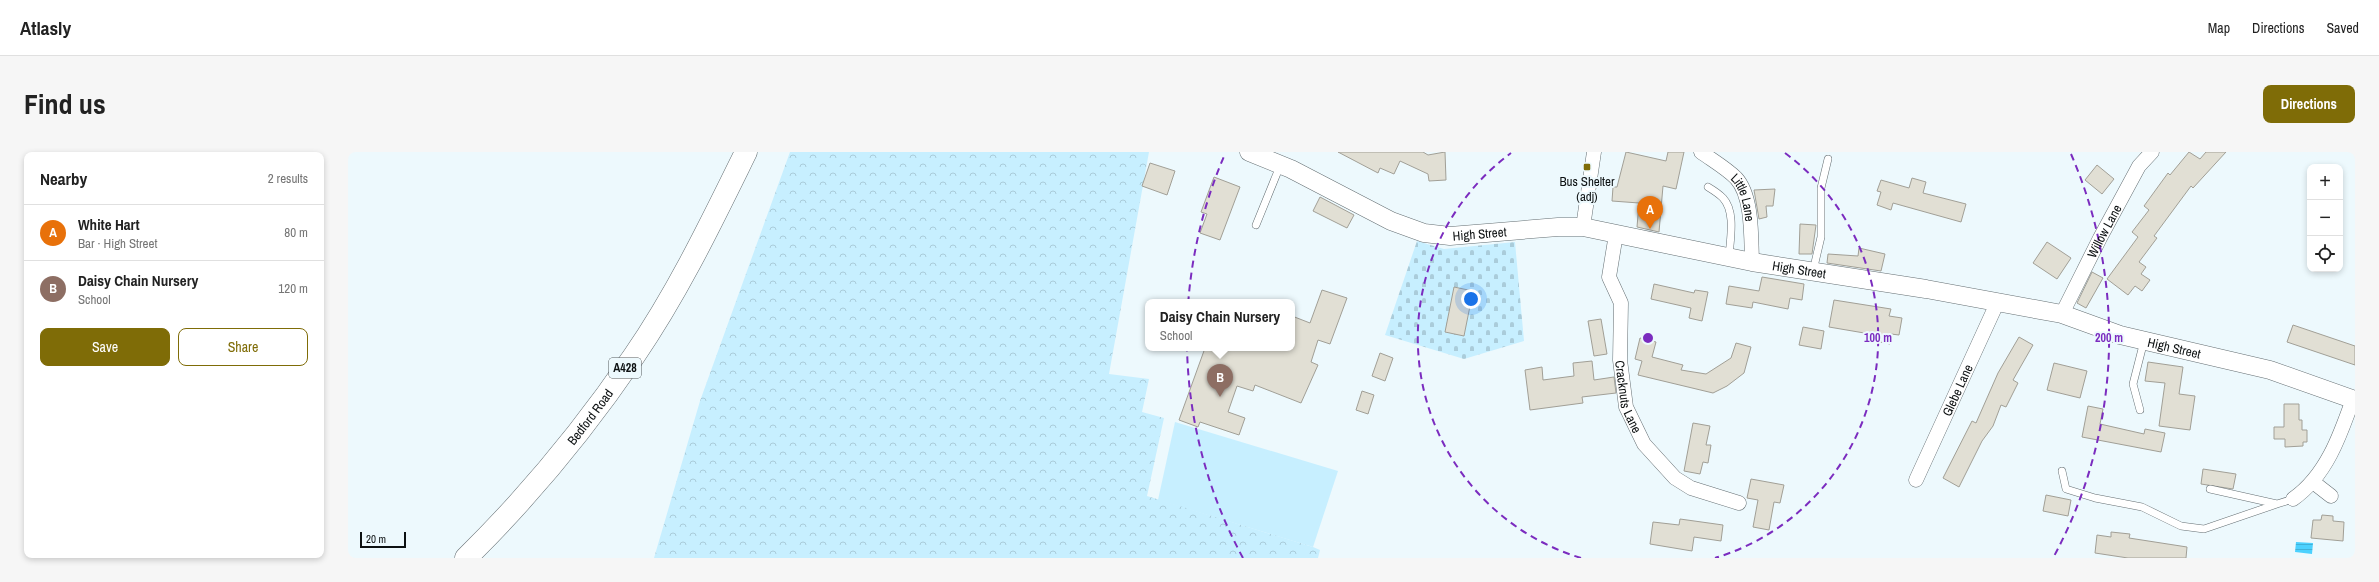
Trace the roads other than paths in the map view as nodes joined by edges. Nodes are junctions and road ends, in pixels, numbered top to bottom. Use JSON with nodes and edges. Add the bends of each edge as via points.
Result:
{"nodes":[{"id":1,"x":746,"y":152,"type":"edge"},
{"id":2,"x":1249,"y":152,"type":"edge"},
{"id":3,"x":1594,"y":152,"type":"edge"},
{"id":4,"x":1701,"y":152,"type":"edge"},
{"id":5,"x":2152,"y":152,"type":"edge"},
{"id":6,"x":1828,"y":159,"type":"dead end"},
{"id":7,"x":1281,"y":165,"type":"junction"},
{"id":8,"x":1708,"y":187,"type":"dead end"},
{"id":9,"x":1256,"y":225,"type":"dead end"},
{"id":10,"x":1583,"y":227,"type":"junction"},
{"id":11,"x":1616,"y":234,"type":"junction"},
{"id":12,"x":1729,"y":257,"type":"junction"},
{"id":13,"x":1752,"y":262,"type":"junction"},
{"id":14,"x":1813,"y":272,"type":"junction"},
{"id":15,"x":1998,"y":301,"type":"junction"},
{"id":16,"x":2062,"y":314,"type":"junction"},
{"id":17,"x":2144,"y":340,"type":"junction"},
{"id":18,"x":2354,"y":400,"type":"edge"},
{"id":19,"x":2140,"y":410,"type":"dead end"},
{"id":20,"x":2062,"y":471,"type":"dead end"},
{"id":21,"x":1916,"y":480,"type":"dead end"},
{"id":22,"x":2313,"y":482,"type":"junction"},
{"id":23,"x":2210,"y":490,"type":"dead end"},
{"id":24,"x":2331,"y":496,"type":"dead end"},
{"id":25,"x":2293,"y":499,"type":"joint"},
{"id":26,"x":1739,"y":504,"type":"dead end"},
{"id":27,"x":2277,"y":504,"type":"junction"},
{"id":28,"x":466,"y":558,"type":"edge"}],
"edges":[{"from":1,"to":28,"type":"highway","name":"Bedford Road","number":"A428","via":[[701,244],[634,356],[557,459]]},
{"from":2,"to":7,"type":"street","name":"High Street"},
{"from":3,"to":10,"type":"street"},
{"from":4,"to":13,"type":"street","name":"Little Lane","via":[[1736,178],[1745,191],[1750,218]]},
{"from":5,"to":16,"type":"street","name":"Willow Lane","via":[[2139,166]]},
{"from":6,"to":14,"type":"lane","via":[[1821,188],[1821,237]]},
{"from":7,"to":9,"type":"lane"},
{"from":7,"to":10,"type":"street","name":"High Street","via":[[1391,221],[1424,233],[1450,236],[1558,226]]},
{"from":8,"to":12,"type":"lane","via":[[1724,198],[1729,209]]},
{"from":10,"to":11,"type":"street","name":"High Street"},
{"from":11,"to":12,"type":"street","name":"High Street"},
{"from":11,"to":26,"type":"street","name":"Cracknuts Lane","via":[[1609,277],[1621,303],[1620,360],[1626,407],[1644,444],[1675,478],[1691,488]]},
{"from":12,"to":13,"type":"street","name":"High Street"},
{"from":13,"to":14,"type":"street","name":"High Street"},
{"from":14,"to":15,"type":"street","name":"High Street"},
{"from":15,"to":16,"type":"street","name":"High Street"},
{"from":15,"to":21,"type":"street","name":"Glebe Lane"},
{"from":16,"to":17,"type":"street","name":"High Street","via":[[2120,335]]},
{"from":17,"to":18,"type":"street","name":"High Street","via":[[2270,370]]},
{"from":17,"to":19,"type":"lane","via":[[2133,384]]},
{"from":18,"to":22,"type":"street","via":[[2341,433]]},
{"from":20,"to":27,"type":"lane","via":[[2066,489],[2095,498],[2142,507],[2181,526],[2204,529]]},
{"from":22,"to":24,"type":"street"},
{"from":22,"to":25,"type":"street"},
{"from":23,"to":27,"type":"lane"},
{"from":25,"to":27,"type":"lane"}]}
